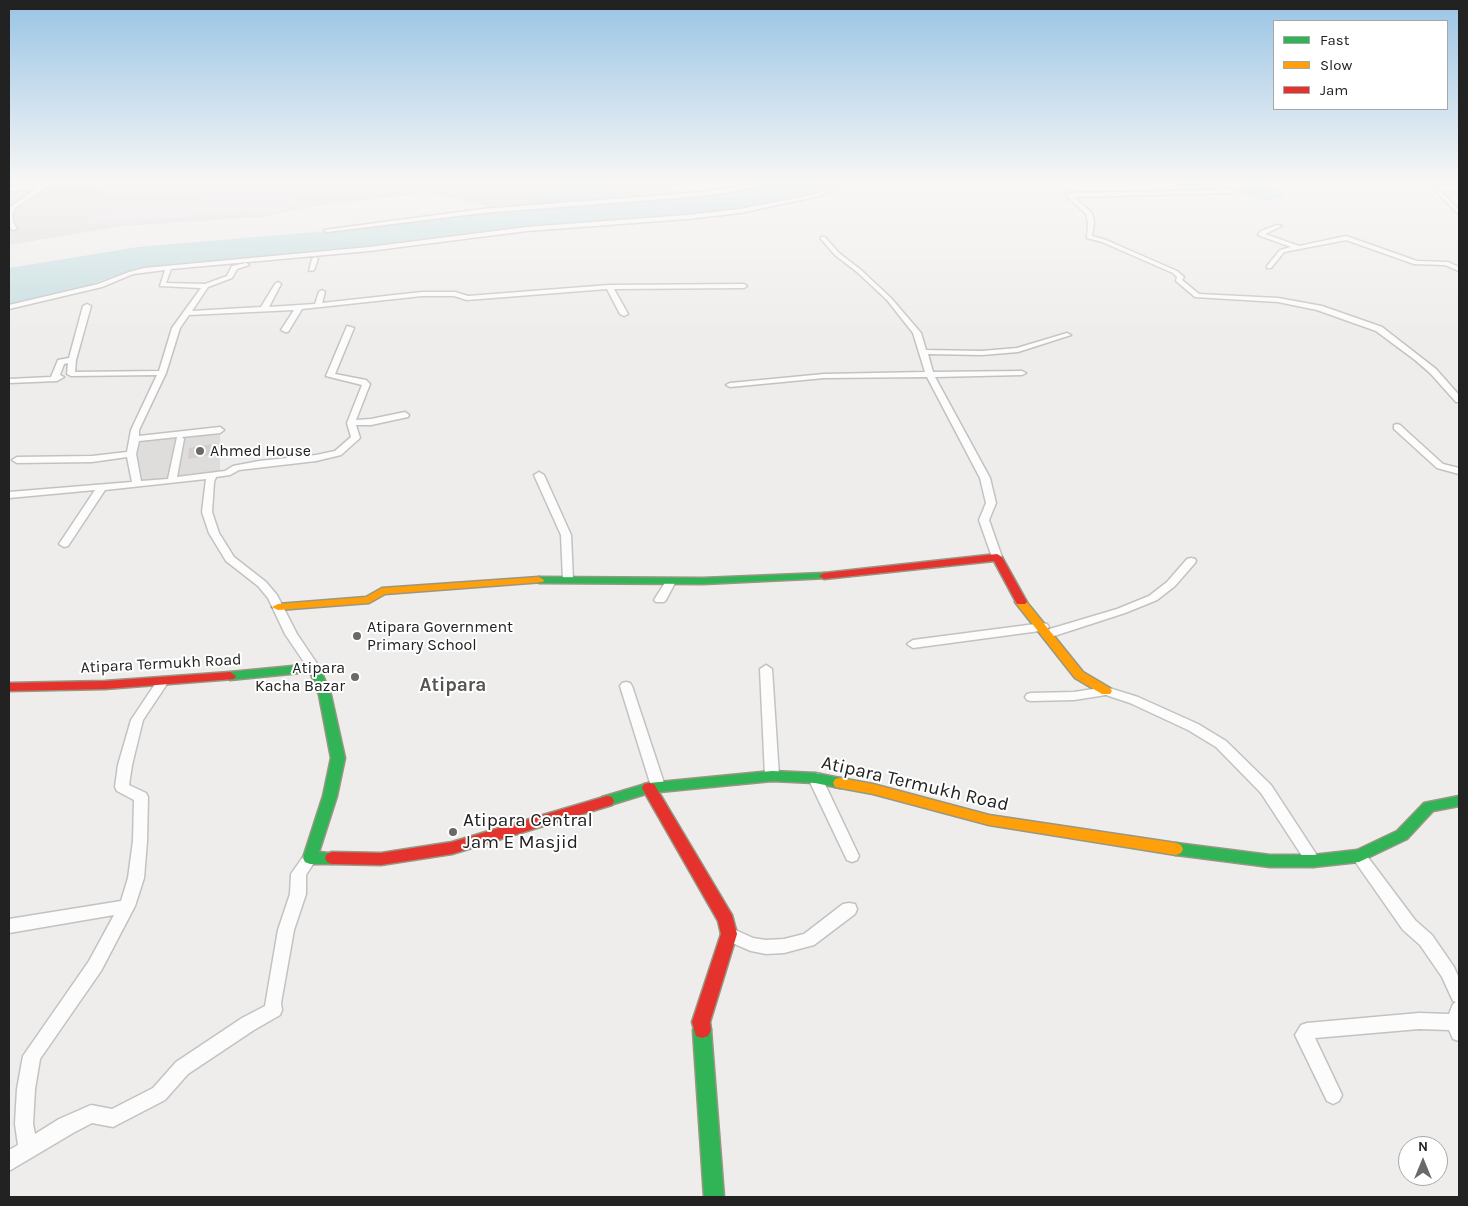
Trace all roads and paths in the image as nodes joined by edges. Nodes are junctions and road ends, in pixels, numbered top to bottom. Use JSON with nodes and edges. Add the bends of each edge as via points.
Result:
{"nodes":[{"id":1,"x":462,"y":237,"type":"edge"},
{"id":2,"x":1089,"y":237,"type":"edge"},
{"id":3,"x":1268,"y":237,"type":"edge"},
{"id":4,"x":823,"y":238,"type":"dead end"},
{"id":5,"x":1298,"y":247,"type":"junction"},
{"id":6,"x":345,"y":256,"type":"dead end"},
{"id":7,"x":315,"y":259,"type":"junction"},
{"id":8,"x":234,"y":264,"type":"junction"},
{"id":9,"x":169,"y":267,"type":"junction"},
{"id":10,"x":1269,"y":267,"type":"dead end"},
{"id":11,"x":1459,"y":269,"type":"edge"},
{"id":12,"x":310,"y":270,"type":"dead end"},
{"id":13,"x":278,"y":284,"type":"dead end"},
{"id":14,"x":206,"y":286,"type":"junction"},
{"id":15,"x":744,"y":286,"type":"dead end"},
{"id":16,"x":609,"y":287,"type":"junction"},
{"id":17,"x":322,"y":292,"type":"dead end"},
{"id":18,"x":318,"y":304,"type":"junction"},
{"id":19,"x":87,"y":306,"type":"dead end"},
{"id":20,"x":300,"y":306,"type":"junction"},
{"id":21,"x":9,"y":307,"type":"edge"},
{"id":22,"x":264,"y":309,"type":"junction"},
{"id":23,"x":187,"y":313,"type":"junction"},
{"id":24,"x":624,"y":314,"type":"dead end"},
{"id":25,"x":350,"y":328,"type":"dead end"},
{"id":26,"x":285,"y":330,"type":"dead end"},
{"id":27,"x":1067,"y":335,"type":"dead end"},
{"id":28,"x":923,"y":352,"type":"junction"},
{"id":29,"x":72,"y":360,"type":"junction"},
{"id":30,"x":162,"y":373,"type":"junction"},
{"id":31,"x":1022,"y":373,"type":"dead end"},
{"id":32,"x":71,"y":374,"type":"junction"},
{"id":33,"x":930,"y":374,"type":"junction"},
{"id":34,"x":54,"y":379,"type":"junction"},
{"id":35,"x":9,"y":381,"type":"edge"},
{"id":36,"x":730,"y":385,"type":"dead end"},
{"id":37,"x":1459,"y":400,"type":"edge"},
{"id":38,"x":405,"y":415,"type":"dead end"},
{"id":39,"x":351,"y":423,"type":"junction"},
{"id":40,"x":1397,"y":426,"type":"dead end"},
{"id":41,"x":220,"y":430,"type":"dead end"},
{"id":42,"x":135,"y":439,"type":"junction"},
{"id":43,"x":180,"y":439,"type":"dead end"},
{"id":44,"x":131,"y":454,"type":"junction"},
{"id":45,"x":17,"y":460,"type":"dead end"},
{"id":46,"x":1459,"y":472,"type":"edge"},
{"id":47,"x":212,"y":475,"type":"junction"},
{"id":48,"x":539,"y":475,"type":"dead end"},
{"id":49,"x":172,"y":481,"type":"junction"},
{"id":50,"x":136,"y":483,"type":"junction"},
{"id":51,"x":103,"y":486,"type":"junction"},
{"id":52,"x":9,"y":496,"type":"edge"},
{"id":53,"x":64,"y":544,"type":"dead end"},
{"id":54,"x":997,"y":557,"type":"junction"},
{"id":55,"x":1191,"y":561,"type":"dead end"},
{"id":56,"x":568,"y":580,"type":"junction"},
{"id":57,"x":671,"y":581,"type":"junction"},
{"id":58,"x":660,"y":600,"type":"dead end"},
{"id":59,"x":278,"y":607,"type":"junction"},
{"id":60,"x":1045,"y":631,"type":"junction"},
{"id":61,"x":913,"y":644,"type":"dead end"},
{"id":62,"x":314,"y":668,"type":"junction"},
{"id":63,"x":766,"y":669,"type":"dead end"},
{"id":64,"x":163,"y":681,"type":"junction"},
{"id":65,"x":626,"y":686,"type":"dead end"},
{"id":66,"x":9,"y":687,"type":"edge"},
{"id":67,"x":1106,"y":691,"type":"junction"},
{"id":68,"x":1032,"y":697,"type":"dead end"},
{"id":69,"x":772,"y":776,"type":"junction"},
{"id":70,"x":815,"y":778,"type":"junction"},
{"id":71,"x":653,"y":787,"type":"junction"},
{"id":72,"x":1459,"y":801,"type":"edge"},
{"id":73,"x":852,"y":856,"type":"dead end"},
{"id":74,"x":1359,"y":856,"type":"junction"},
{"id":75,"x":310,"y":858,"type":"junction"},
{"id":76,"x":1313,"y":861,"type":"junction"},
{"id":77,"x":127,"y":906,"type":"junction"},
{"id":78,"x":849,"y":909,"type":"dead end"},
{"id":79,"x":9,"y":926,"type":"edge"},
{"id":80,"x":729,"y":934,"type":"junction"},
{"id":81,"x":1459,"y":996,"type":"edge"},
{"id":82,"x":1458,"y":1021,"type":"edge"},
{"id":83,"x":1333,"y":1095,"type":"dead end"},
{"id":84,"x":28,"y":1150,"type":"junction"},
{"id":85,"x":9,"y":1161,"type":"edge"},
{"id":86,"x":714,"y":1197,"type":"edge"}],
"edges":[{"from":1,"to":8,"type":"street"},
{"from":2,"to":37,"type":"street","via":[[1176,272],[1181,277],[1178,280],[1197,296],[1278,300],[1319,308],[1379,329],[1418,358]]},
{"from":3,"to":5,"type":"street"},
{"from":4,"to":28,"type":"street","via":[[903,314],[916,332]]},
{"from":5,"to":10,"type":"street","via":[[1282,251]]},
{"from":5,"to":11,"type":"street","via":[[1346,238],[1416,263],[1446,263]]},
{"from":6,"to":7,"type":"street"},
{"from":7,"to":8,"type":"street"},
{"from":7,"to":12,"type":"street"},
{"from":8,"to":9,"type":"street"},
{"from":8,"to":14,"type":"street","via":[[230,277]]},
{"from":9,"to":14,"type":"street","via":[[162,285]]},
{"from":9,"to":21,"type":"street","via":[[131,273],[100,286]]},
{"from":13,"to":22,"type":"street"},
{"from":14,"to":23,"type":"street"},
{"from":15,"to":16,"type":"street"},
{"from":16,"to":18,"type":"street","via":[[467,298],[455,294],[422,294]]},
{"from":16,"to":24,"type":"street"},
{"from":17,"to":18,"type":"street"},
{"from":18,"to":20,"type":"street"},
{"from":19,"to":29,"type":"street"},
{"from":20,"to":22,"type":"street"},
{"from":20,"to":26,"type":"street"},
{"from":22,"to":23,"type":"street"},
{"from":23,"to":30,"type":"street","via":[[176,328]]},
{"from":25,"to":39,"type":"street","via":[[330,376],[366,382]]},
{"from":27,"to":28,"type":"street","via":[[1018,350]]},
{"from":28,"to":33,"type":"street"},
{"from":29,"to":32,"type":"street"},
{"from":29,"to":34,"type":"street","via":[[61,362]]},
{"from":30,"to":32,"type":"street"},
{"from":30,"to":42,"type":"street","via":[[139,418]]},
{"from":31,"to":33,"type":"street"},
{"from":32,"to":34,"type":"street"},
{"from":33,"to":36,"type":"street","via":[[824,376]]},
{"from":33,"to":54,"type":"street","via":[[985,478],[991,502],[984,520]]},
{"from":34,"to":35,"type":"street"},
{"from":38,"to":39,"type":"street"},
{"from":39,"to":47,"type":"street","via":[[356,438],[338,454],[259,464]]},
{"from":40,"to":46,"type":"street","via":[[1440,466]]},
{"from":41,"to":42,"type":"street"},
{"from":42,"to":44,"type":"street"},
{"from":43,"to":49,"type":"street"},
{"from":44,"to":45,"type":"street","via":[[92,459]]},
{"from":44,"to":50,"type":"street"},
{"from":47,"to":49,"type":"street"},
{"from":47,"to":59,"type":"street","via":[[207,512],[214,533],[230,559],[262,584]]},
{"from":48,"to":56,"type":"street","via":[[566,535]]},
{"from":49,"to":50,"type":"street"},
{"from":50,"to":51,"type":"street"},
{"from":51,"to":52,"type":"street"},
{"from":51,"to":53,"type":"street"},
{"from":54,"to":57,"type":"main road","via":[[839,575]]},
{"from":54,"to":60,"type":"main road","via":[[1018,598]]},
{"from":55,"to":60,"type":"street","via":[[1171,584],[1153,598],[1121,611]]},
{"from":56,"to":57,"type":"main road"},
{"from":56,"to":59,"type":"main road","via":[[382,591],[372,599]]},
{"from":57,"to":58,"type":"street"},
{"from":59,"to":62,"type":"street","via":[[291,634]]},
{"from":60,"to":61,"type":"street"},
{"from":60,"to":67,"type":"main road","via":[[1079,675]]},
{"from":62,"to":64,"type":"main road","name":"Atipara Termukh Road"},
{"from":62,"to":75,"type":"main road","via":[[325,695],[338,758],[330,796]]},
{"from":63,"to":69,"type":"street"},
{"from":64,"to":66,"type":"main road","name":"Atipara Termukh Road"},
{"from":64,"to":77,"type":"street","via":[[137,720],[125,765],[122,787],[141,797],[136,878]]},
{"from":65,"to":71,"type":"street"},
{"from":67,"to":68,"type":"street"},
{"from":67,"to":76,"type":"street","via":[[1193,727],[1221,744],[1266,789]]},
{"from":69,"to":70,"type":"main road","name":"Atipara Termukh Road"},
{"from":69,"to":71,"type":"main road","name":"Atipara Termukh Road"},
{"from":70,"to":73,"type":"street"},
{"from":70,"to":76,"type":"main road","name":"Atipara Termukh Road","via":[[872,789],[989,820],[1172,849],[1270,861]]},
{"from":71,"to":75,"type":"main road","name":"Atipara Termukh Road","via":[[452,848],[381,859]]},
{"from":71,"to":80,"type":"main road","via":[[726,920]]},
{"from":72,"to":74,"type":"main road","name":"Atipara Termukh Road","via":[[1429,807],[1402,835]]},
{"from":74,"to":76,"type":"main road","name":"Atipara Termukh Road"},
{"from":74,"to":81,"type":"street","via":[[1409,924],[1426,940],[1448,972]]},
{"from":75,"to":84,"type":"street","via":[[299,874],[298,894],[286,930],[274,1010],[182,1068],[159,1094],[112,1118],[91,1114]]},
{"from":77,"to":79,"type":"street"},
{"from":77,"to":84,"type":"street","via":[[95,966],[32,1056],[24,1124]]},
{"from":78,"to":80,"type":"street","via":[[808,940],[784,946],[751,944]]},
{"from":80,"to":86,"type":"main road","via":[[701,1022]]},
{"from":82,"to":83,"type":"street","via":[[1418,1021],[1307,1031],[1304,1035]]},
{"from":84,"to":85,"type":"street"}]}
